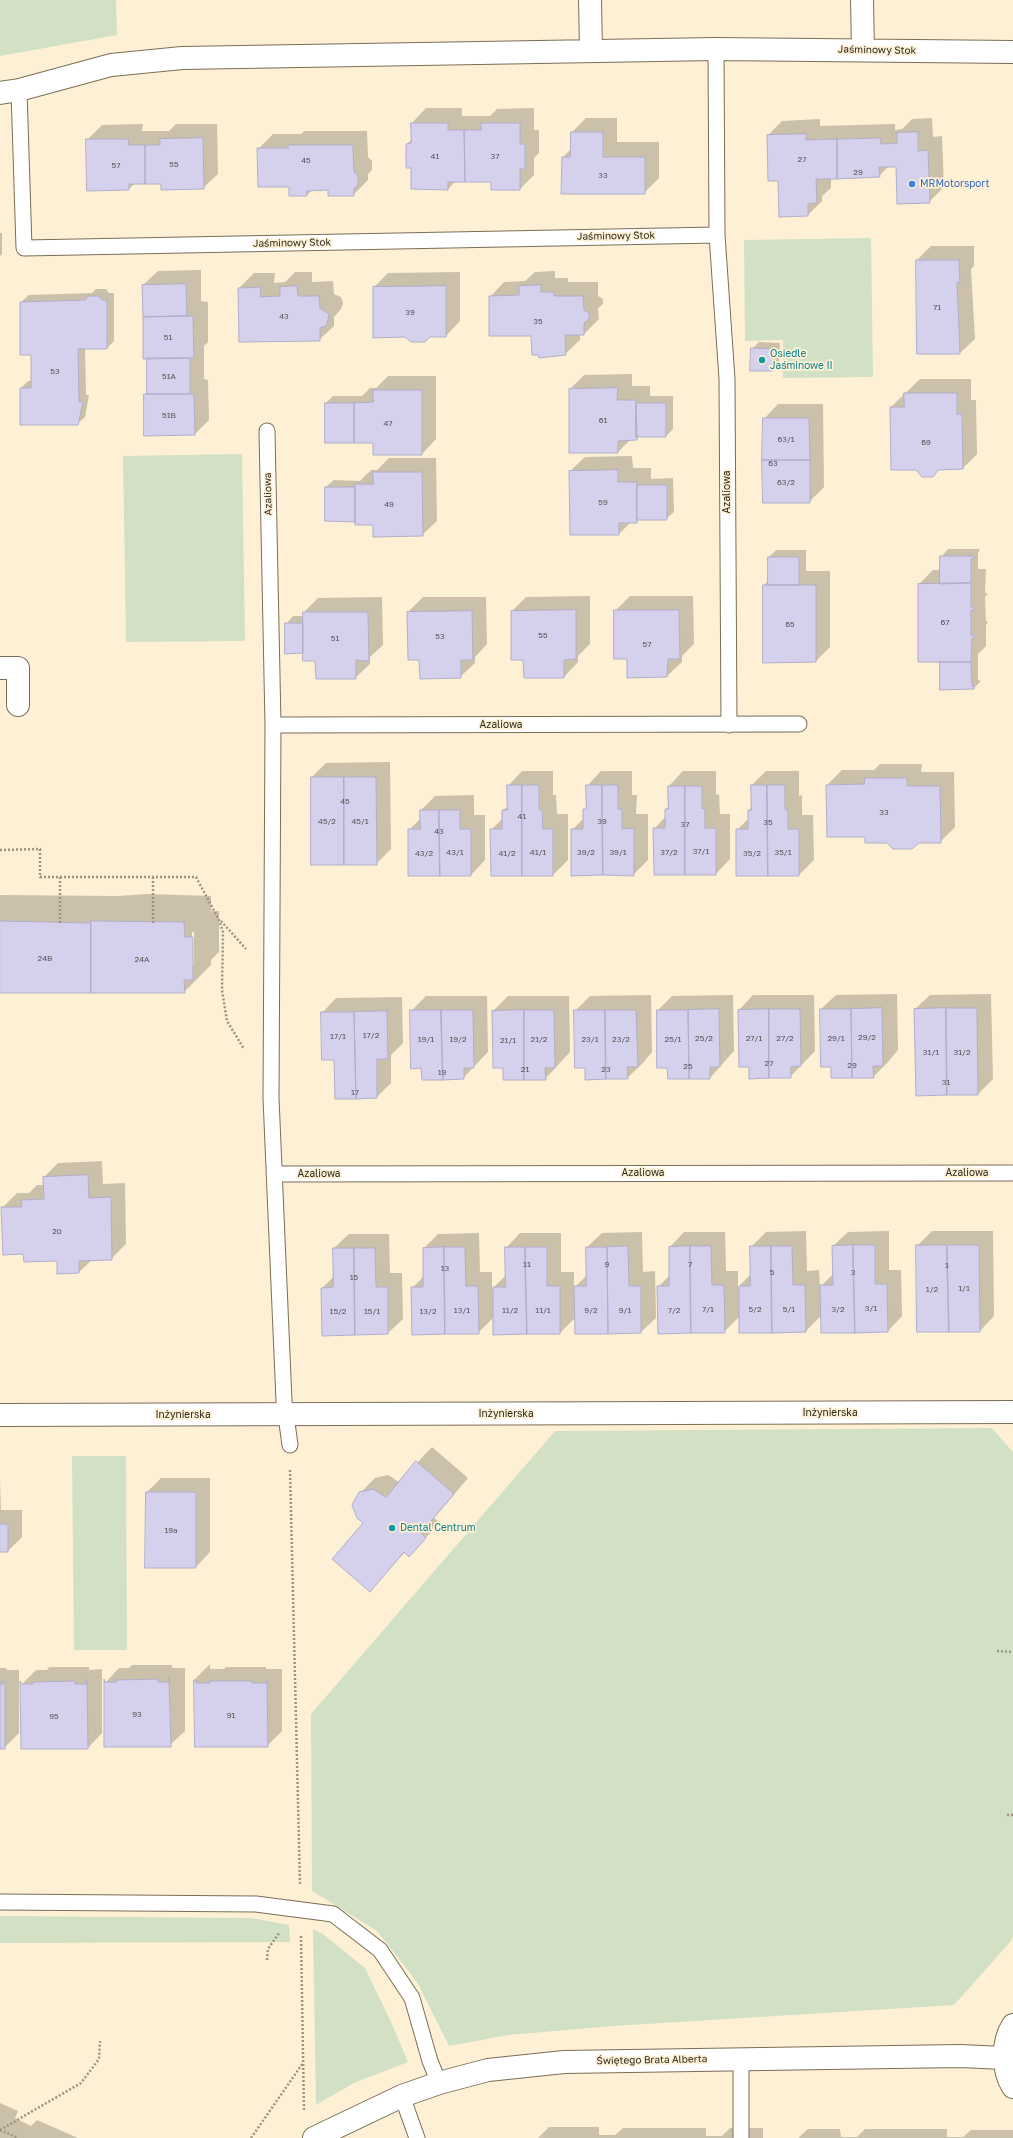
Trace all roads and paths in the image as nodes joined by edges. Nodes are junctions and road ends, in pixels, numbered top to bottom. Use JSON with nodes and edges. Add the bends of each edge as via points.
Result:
{"nodes":[{"id":1,"x":590,"y":0,"type":"edge"},
{"id":2,"x":862,"y":0,"type":"edge"},
{"id":3,"x":716,"y":49,"type":"junction"},
{"id":4,"x":591,"y":50,"type":"junction"},
{"id":5,"x":863,"y":50,"type":"junction"},
{"id":6,"x":1013,"y":52,"type":"edge"},
{"id":7,"x":9,"y":92,"type":"edge"},
{"id":8,"x":717,"y":234,"type":"junction"},
{"id":9,"x":267,"y":430,"type":"dead end"},
{"id":10,"x":0,"y":668,"type":"edge"},
{"id":11,"x":18,"y":706,"type":"dead end"},
{"id":12,"x":799,"y":724,"type":"dead end"},
{"id":13,"x":273,"y":725,"type":"junction"},
{"id":14,"x":728,"y":725,"type":"junction"},
{"id":15,"x":0,"y":850,"type":"edge"},
{"id":16,"x":60,"y":877,"type":"junction"},
{"id":17,"x":153,"y":877,"type":"junction"},
{"id":18,"x":60,"y":923,"type":"dead end"},
{"id":19,"x":153,"y":923,"type":"dead end"},
{"id":20,"x":245,"y":1052,"type":"dead end"},
{"id":21,"x":1013,"y":1173,"type":"edge"},
{"id":22,"x":274,"y":1174,"type":"junction"},
{"id":23,"x":1013,"y":1412,"type":"edge"},
{"id":24,"x":0,"y":1415,"type":"edge"},
{"id":25,"x":286,"y":1415,"type":"junction"},
{"id":26,"x":290,"y":1445,"type":"joint"},
{"id":27,"x":997,"y":1651,"type":"dead end"},
{"id":28,"x":1013,"y":1652,"type":"edge"},
{"id":29,"x":1007,"y":1815,"type":"dead end"},
{"id":30,"x":1013,"y":1815,"type":"edge"},
{"id":31,"x":0,"y":1902,"type":"edge"},
{"id":32,"x":301,"y":1908,"type":"junction"},
{"id":33,"x":1013,"y":2025,"type":"edge"},
{"id":34,"x":100,"y":2041,"type":"dead end"},
{"id":35,"x":1004,"y":2058,"type":"junction"},
{"id":36,"x":742,"y":2059,"type":"junction"},
{"id":37,"x":303,"y":2062,"type":"junction"},
{"id":38,"x":439,"y":2083,"type":"junction"},
{"id":39,"x":1013,"y":2087,"type":"edge"},
{"id":40,"x":402,"y":2096,"type":"junction"},
{"id":41,"x":305,"y":2116,"type":"dead end"},
{"id":42,"x":0,"y":2130,"type":"edge"},
{"id":43,"x":18,"y":2138,"type":"edge"},
{"id":44,"x":251,"y":2138,"type":"edge"},
{"id":45,"x":314,"y":2138,"type":"edge"},
{"id":46,"x":418,"y":2138,"type":"edge"},
{"id":47,"x":741,"y":2138,"type":"edge"}],
"edges":[{"from":1,"to":4,"type":"street"},
{"from":2,"to":5,"type":"street"},
{"from":3,"to":4,"type":"street","name":"Jaśminowy Stok"},
{"from":3,"to":5,"type":"street","name":"Jaśminowy Stok"},
{"from":3,"to":8,"type":"lane"},
{"from":4,"to":7,"type":"street","name":"Jaśminowy Stok","via":[[182,58],[111,66]]},
{"from":5,"to":6,"type":"street","name":"Jaśminowy Stok"},
{"from":7,"to":8,"type":"lane","name":"Jaśminowy Stok","via":[[24,248]]},
{"from":8,"to":14,"type":"lane","name":"Azaliowa","via":[[727,379]]},
{"from":9,"to":13,"type":"lane","name":"Azaliowa"},
{"from":10,"to":11,"type":"street","via":[[18,668]]},
{"from":12,"to":14,"type":"lane","name":"Azaliowa"},
{"from":13,"to":14,"type":"lane","name":"Azaliowa"},
{"from":13,"to":22,"type":"lane","name":"Azaliowa","via":[[271,1098]]},
{"from":15,"to":16,"type":"path","via":[[40,849],[40,877]]},
{"from":16,"to":17,"type":"path"},
{"from":16,"to":18,"type":"path"},
{"from":17,"to":19,"type":"path"},
{"from":17,"to":20,"type":"path","via":[[196,877],[216,913],[223,932],[222,990],[227,1021]]},
{"from":21,"to":22,"type":"lane","name":"Azaliowa"},
{"from":22,"to":25,"type":"lane","name":"Azaliowa"},
{"from":23,"to":25,"type":"street","name":"Inżynierska"},
{"from":24,"to":25,"type":"street","name":"Inżynierska"},
{"from":25,"to":26,"type":"lane","name":"Azaliowa"},
{"from":26,"to":32,"type":"path"},
{"from":27,"to":28,"type":"path"},
{"from":29,"to":30,"type":"path"},
{"from":31,"to":32,"type":"lane","via":[[256,1904]]},
{"from":32,"to":37,"type":"path"},
{"from":32,"to":38,"type":"lane","via":[[333,1914],[380,1950],[412,1998]]},
{"from":33,"to":35,"type":"street"},
{"from":34,"to":42,"type":"path","via":[[99,2059],[81,2083]]},
{"from":35,"to":36,"type":"street","name":"Świętego Brata Alberta","via":[[960,2056]]},
{"from":35,"to":39,"type":"street"},
{"from":36,"to":38,"type":"street","name":"Świętego Brata Alberta","via":[[564,2062],[488,2070]]},
{"from":36,"to":47,"type":"lane"},
{"from":37,"to":41,"type":"path"},
{"from":37,"to":44,"type":"path"},
{"from":38,"to":40,"type":"street","name":"Świętego Brata Alberta"},
{"from":40,"to":45,"type":"street","name":"Świętego Brata Alberta"},
{"from":40,"to":46,"type":"lane"},
{"from":42,"to":43,"type":"path"}]}
